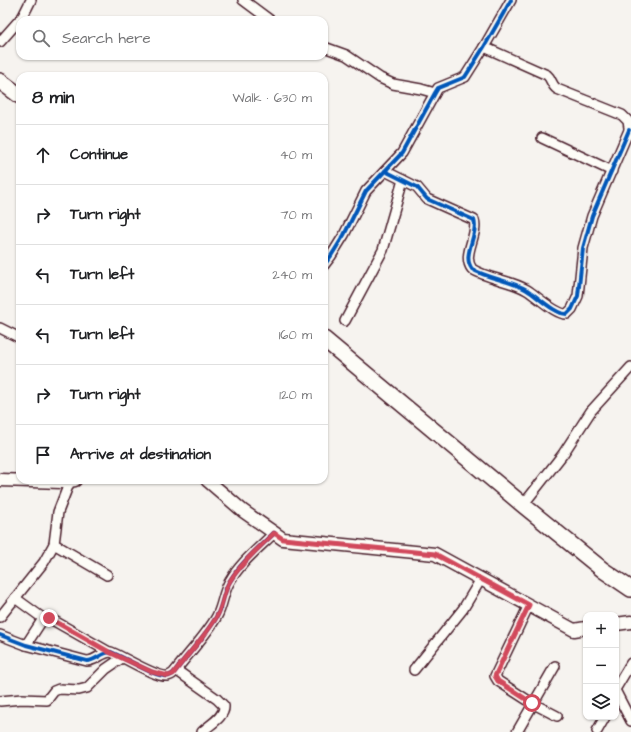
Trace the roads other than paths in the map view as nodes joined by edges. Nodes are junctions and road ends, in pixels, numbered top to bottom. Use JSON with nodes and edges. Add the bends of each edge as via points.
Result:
{"nodes":[{"id":1,"x":31,"y":0,"type":"edge"},
{"id":2,"x":511,"y":0,"type":"edge"},
{"id":3,"x":249,"y":1,"type":"edge"},
{"id":4,"x":23,"y":16,"type":"edge"},
{"id":5,"x":266,"y":16,"type":"edge"},
{"id":6,"x":16,"y":24,"type":"edge"},
{"id":7,"x":0,"y":42,"type":"edge"},
{"id":8,"x":484,"y":47,"type":"junction"},
{"id":9,"x":328,"y":49,"type":"edge"},
{"id":10,"x":0,"y":81,"type":"edge"},
{"id":11,"x":435,"y":92,"type":"junction"},
{"id":12,"x":16,"y":93,"type":"edge"},
{"id":13,"x":630,"y":134,"type":"edge"},
{"id":14,"x":542,"y":138,"type":"dead end"},
{"id":15,"x":386,"y":171,"type":"junction"},
{"id":16,"x":612,"y":172,"type":"junction"},
{"id":17,"x":403,"y":180,"type":"junction"},
{"id":18,"x":328,"y":260,"type":"edge"},
{"id":19,"x":345,"y":321,"type":"dead end"},
{"id":20,"x":0,"y":328,"type":"edge"},
{"id":21,"x":16,"y":337,"type":"edge"},
{"id":22,"x":328,"y":342,"type":"edge"},
{"id":23,"x":631,"y":368,"type":"edge"},
{"id":24,"x":0,"y":480,"type":"edge"},
{"id":25,"x":16,"y":480,"type":"edge"},
{"id":26,"x":66,"y":484,"type":"edge"},
{"id":27,"x":213,"y":484,"type":"edge"},
{"id":28,"x":523,"y":505,"type":"junction"},
{"id":29,"x":276,"y":535,"type":"junction"},
{"id":30,"x":54,"y":544,"type":"junction"},
{"id":31,"x":107,"y":575,"type":"dead end"},
{"id":32,"x":481,"y":579,"type":"junction"},
{"id":33,"x":631,"y":590,"type":"edge"},
{"id":34,"x":15,"y":598,"type":"junction"},
{"id":35,"x":529,"y":605,"type":"junction"},
{"id":36,"x":0,"y":617,"type":"edge"},
{"id":37,"x":44,"y":619,"type":"junction"},
{"id":38,"x":631,"y":622,"type":"edge"},
{"id":39,"x":619,"y":624,"type":"edge"},
{"id":40,"x":583,"y":628,"type":"edge"},
{"id":41,"x":0,"y":635,"type":"edge"},
{"id":42,"x":26,"y":645,"type":"junction"},
{"id":43,"x":109,"y":652,"type":"junction"},
{"id":44,"x":122,"y":658,"type":"junction"},
{"id":45,"x":631,"y":663,"type":"edge"},
{"id":46,"x":555,"y":666,"type":"dead end"},
{"id":47,"x":176,"y":670,"type":"junction"},
{"id":48,"x":414,"y":670,"type":"dead end"},
{"id":49,"x":619,"y":688,"type":"edge"},
{"id":50,"x":619,"y":699,"type":"edge"},
{"id":51,"x":0,"y":701,"type":"edge"},
{"id":52,"x":532,"y":703,"type":"junction"},
{"id":53,"x":557,"y":716,"type":"dead end"},
{"id":54,"x":603,"y":720,"type":"edge"},
{"id":55,"x":631,"y":721,"type":"edge"},
{"id":56,"x":597,"y":731,"type":"edge"},
{"id":57,"x":202,"y":732,"type":"edge"},
{"id":58,"x":517,"y":732,"type":"edge"}],
"edges":[{"from":1,"to":4,"type":"street"},
{"from":2,"to":8,"type":"street"},
{"from":3,"to":5,"type":"street"},
{"from":6,"to":7,"type":"street"},
{"from":8,"to":11,"type":"street","via":[[465,77],[442,86]]},
{"from":8,"to":13,"type":"street","via":[[547,75],[557,89],[622,115],[628,121]]},
{"from":9,"to":11,"type":"street","via":[[346,56],[393,84]]},
{"from":10,"to":12,"type":"highway"},
{"from":11,"to":15,"type":"street","via":[[402,154]]},
{"from":13,"to":16,"type":"street"},
{"from":14,"to":16,"type":"street"},
{"from":15,"to":17,"type":"street"},
{"from":15,"to":18,"type":"street","via":[[366,192]]},
{"from":16,"to":17,"type":"street","via":[[594,210],[586,236],[576,302],[569,313],[565,314],[519,286],[472,269],[468,258],[474,220],[428,199],[417,187]]},
{"from":17,"to":19,"type":"street","via":[[383,250]]},
{"from":20,"to":21,"type":"street"},
{"from":22,"to":28,"type":"highway"},
{"from":23,"to":28,"type":"street","via":[[591,411],[560,459]]},
{"from":24,"to":25,"type":"main road"},
{"from":26,"to":30,"type":"street","via":[[58,512]]},
{"from":27,"to":29,"type":"main road"},
{"from":28,"to":33,"type":"highway","via":[[602,570]]},
{"from":29,"to":32,"type":"main road","via":[[283,539],[435,554]]},
{"from":29,"to":47,"type":"street","via":[[247,559],[233,576],[225,589],[216,616]]},
{"from":30,"to":31,"type":"street"},
{"from":30,"to":34,"type":"street","via":[[44,562]]},
{"from":32,"to":35,"type":"main road"},
{"from":32,"to":48,"type":"street","via":[[458,615]]},
{"from":34,"to":36,"type":"street"},
{"from":34,"to":37,"type":"street"},
{"from":35,"to":40,"type":"main road","via":[[574,630]]},
{"from":35,"to":52,"type":"street","via":[[495,676],[498,681]]},
{"from":37,"to":42,"type":"street"},
{"from":37,"to":43,"type":"street","via":[[52,619]]},
{"from":38,"to":39,"type":"main road"},
{"from":41,"to":42,"type":"street"},
{"from":42,"to":43,"type":"street","via":[[87,661]]},
{"from":43,"to":44,"type":"street"},
{"from":44,"to":47,"type":"street","via":[[164,676]]},
{"from":44,"to":51,"type":"street","via":[[106,669],[87,688],[58,689],[47,700]]},
{"from":45,"to":49,"type":"street"},
{"from":46,"to":52,"type":"street"},
{"from":47,"to":57,"type":"street","via":[[224,706],[221,715]]},
{"from":50,"to":55,"type":"street"},
{"from":52,"to":53,"type":"street"},
{"from":52,"to":58,"type":"street"},
{"from":54,"to":56,"type":"street"}]}
